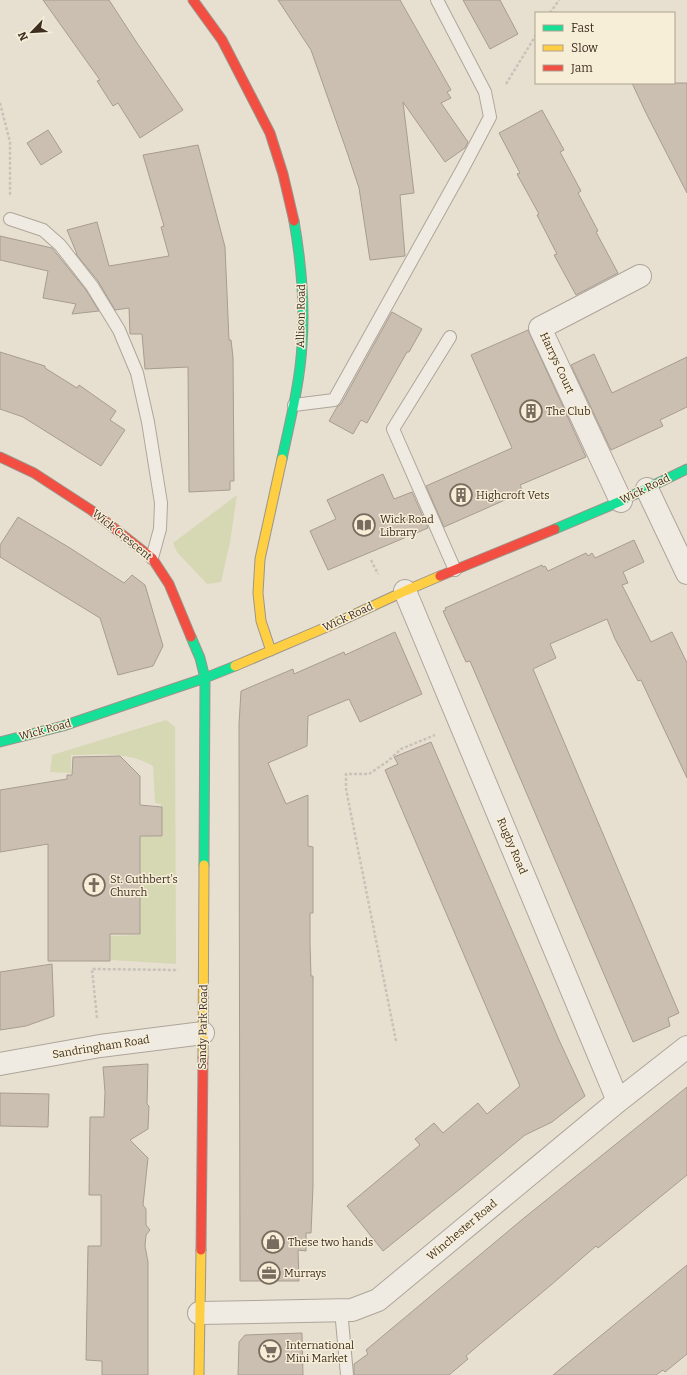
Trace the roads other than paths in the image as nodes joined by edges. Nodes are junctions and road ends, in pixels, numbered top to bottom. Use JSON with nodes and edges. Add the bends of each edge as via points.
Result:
{"nodes":[{"id":1,"x":193,"y":0,"type":"edge"},
{"id":2,"x":437,"y":0,"type":"edge"},
{"id":3,"x":10,"y":219,"type":"road end"},
{"id":4,"x":640,"y":276,"type":"dead end"},
{"id":5,"x":450,"y":336,"type":"dead end"},
{"id":6,"x":294,"y":405,"type":"junction"},
{"id":7,"x":0,"y":457,"type":"edge"},
{"id":8,"x":687,"y":469,"type":"edge"},
{"id":9,"x":647,"y":489,"type":"junction"},
{"id":10,"x":621,"y":501,"type":"junction"},
{"id":11,"x":152,"y":558,"type":"junction"},
{"id":12,"x":454,"y":570,"type":"junction"},
{"id":13,"x":687,"y":573,"type":"edge"},
{"id":14,"x":405,"y":591,"type":"junction"},
{"id":15,"x":270,"y":651,"type":"junction"},
{"id":16,"x":205,"y":678,"type":"junction"},
{"id":17,"x":0,"y":742,"type":"edge"},
{"id":18,"x":203,"y":1033,"type":"junction"},
{"id":19,"x":687,"y":1047,"type":"edge"},
{"id":20,"x":0,"y":1064,"type":"edge"},
{"id":21,"x":618,"y":1101,"type":"junction"},
{"id":22,"x":341,"y":1310,"type":"junction"},
{"id":23,"x":199,"y":1313,"type":"junction"},
{"id":24,"x":199,"y":1375,"type":"edge"},
{"id":25,"x":347,"y":1375,"type":"edge"}],
"edges":[{"from":1,"to":6,"type":"street","name":"Allison Road","via":[[222,40],[267,126],[283,174],[294,222],[302,283],[302,344]]},
{"from":2,"to":6,"type":"lane","via":[[486,92],[490,117],[334,400]]},
{"from":3,"to":11,"type":"lane","via":[[43,230],[60,244],[92,286],[122,338],[137,373],[161,503],[160,529]]},
{"from":4,"to":10,"type":"street","name":"Harrys Court","via":[[540,328]]},
{"from":5,"to":12,"type":"lane","via":[[393,429]]},
{"from":6,"to":15,"type":"street","name":"Allison Road","via":[[260,559],[258,593],[261,621]]},
{"from":7,"to":11,"type":"street","name":"Wick Crescent","via":[[34,473],[91,510]]},
{"from":8,"to":9,"type":"street","name":"Wick Road"},
{"from":9,"to":10,"type":"street","name":"Wick Road"},
{"from":9,"to":13,"type":"street"},
{"from":10,"to":12,"type":"street","name":"Wick Road"},
{"from":11,"to":16,"type":"street","name":"Wick Crescent","via":[[169,584],[200,658]]},
{"from":12,"to":14,"type":"street","name":"Wick Road"},
{"from":14,"to":15,"type":"street","name":"Wick Road"},
{"from":14,"to":21,"type":"street","name":"Rugby Road"},
{"from":15,"to":16,"type":"street","name":"Wick Road"},
{"from":16,"to":17,"type":"street","name":"Wick Road","via":[[63,726]]},
{"from":16,"to":18,"type":"street","name":"Sandy Park Road"},
{"from":18,"to":20,"type":"street","name":"Sandringham Road","via":[[100,1046]]},
{"from":18,"to":23,"type":"street","name":"Sandy Park Road"},
{"from":19,"to":21,"type":"street","name":"Winchester Road"},
{"from":21,"to":22,"type":"street","name":"Winchester Road","via":[[378,1300],[352,1310]]},
{"from":22,"to":23,"type":"street","name":"Winchester Road"},
{"from":22,"to":25,"type":"lane"},
{"from":23,"to":24,"type":"street","name":"Sandy Park Road"}]}
